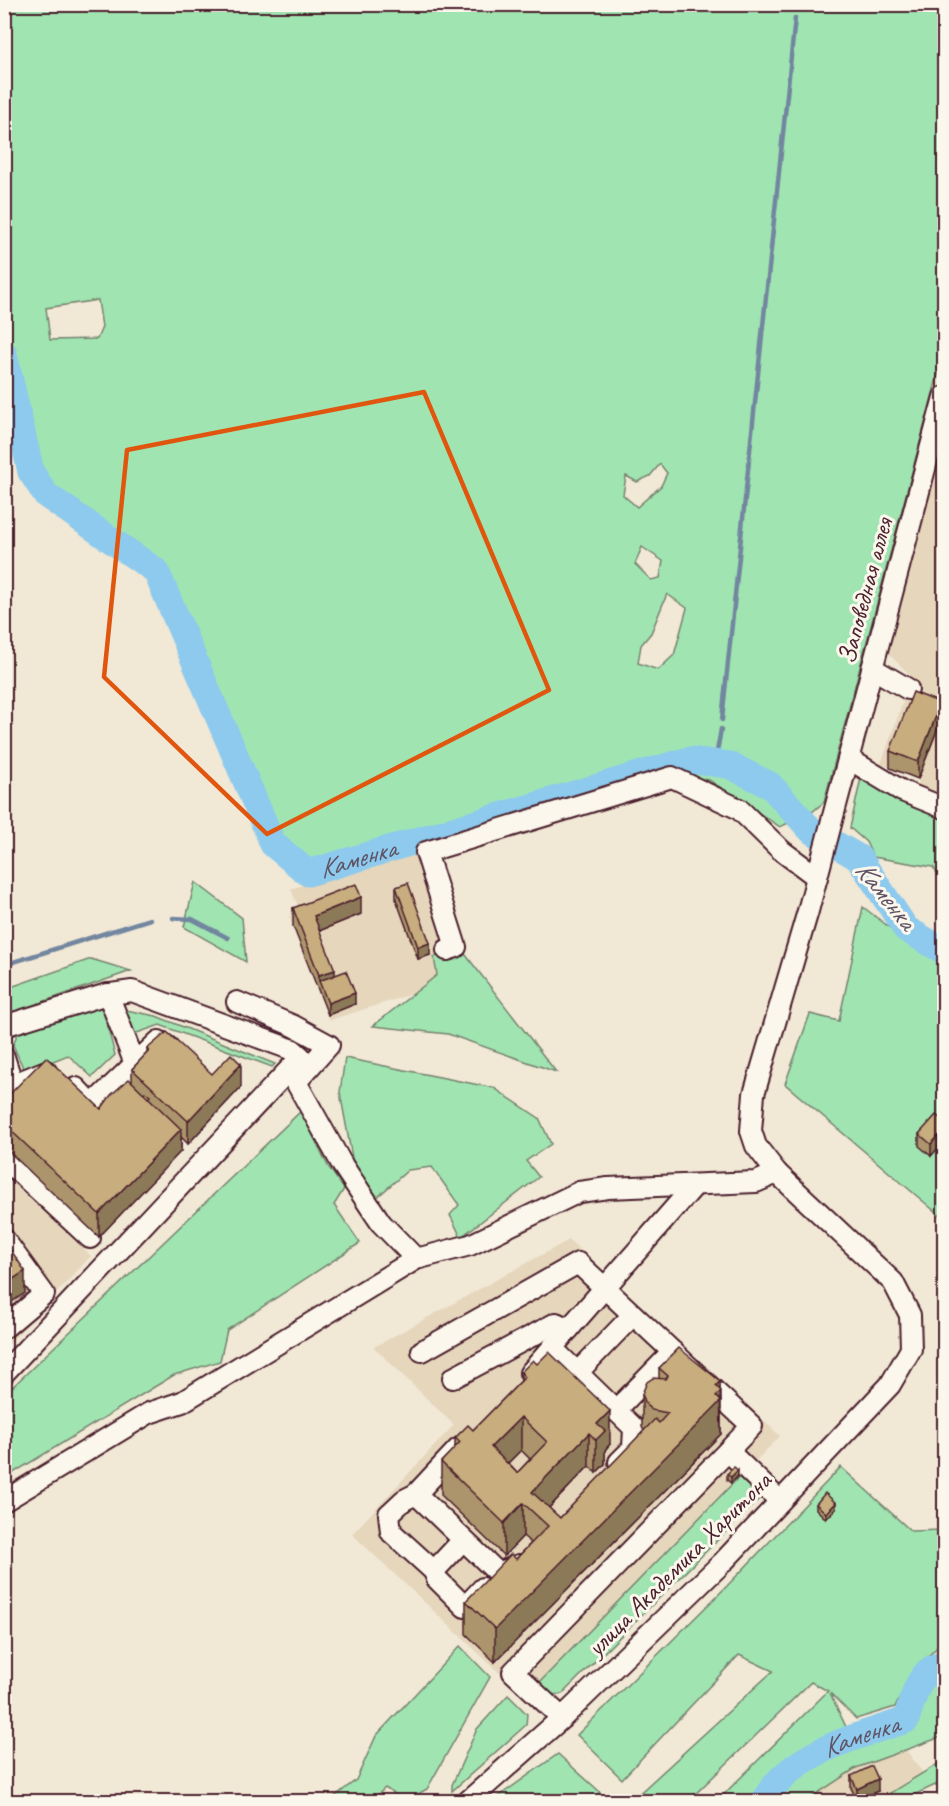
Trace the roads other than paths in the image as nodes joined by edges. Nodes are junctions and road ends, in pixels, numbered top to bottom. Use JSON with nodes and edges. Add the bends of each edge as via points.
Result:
{"nodes":[{"id":1,"x":945,"y":397,"type":"edge"},
{"id":2,"x":872,"y":668,"type":"junction"},
{"id":3,"x":900,"y":678,"type":"dead end"},
{"id":4,"x":849,"y":759,"type":"junction"},
{"id":5,"x":945,"y":808,"type":"edge"},
{"id":6,"x":820,"y":868,"type":"junction"},
{"id":7,"x":447,"y":950,"type":"dead end"},
{"id":8,"x":108,"y":994,"type":"junction"},
{"id":9,"x":237,"y":1002,"type":"dead end"},
{"id":10,"x":4,"y":1026,"type":"edge"},
{"id":11,"x":4,"y":1057,"type":"edge"},
{"id":12,"x":186,"y":1060,"type":"edge"},
{"id":13,"x":135,"y":1064,"type":"junction"},
{"id":14,"x":9,"y":1087,"type":"edge"},
{"id":15,"x":4,"y":1158,"type":"edge"},
{"id":16,"x":777,"y":1173,"type":"junction"},
{"id":17,"x":694,"y":1185,"type":"junction"},
{"id":18,"x":90,"y":1238,"type":"dead end"},
{"id":19,"x":4,"y":1239,"type":"edge"},
{"id":20,"x":416,"y":1259,"type":"junction"},
{"id":21,"x":604,"y":1288,"type":"junction"},
{"id":22,"x":633,"y":1315,"type":"junction"},
{"id":23,"x":4,"y":1328,"type":"edge"},
{"id":24,"x":569,"y":1329,"type":"junction"},
{"id":25,"x":552,"y":1348,"type":"junction"},
{"id":26,"x":422,"y":1351,"type":"dead end"},
{"id":27,"x":673,"y":1352,"type":"junction"},
{"id":28,"x":578,"y":1372,"type":"junction"},
{"id":29,"x":4,"y":1373,"type":"edge"},
{"id":30,"x":453,"y":1378,"type":"dead end"},
{"id":31,"x":520,"y":1383,"type":"edge"},
{"id":32,"x":617,"y":1409,"type":"junction"},
{"id":33,"x":472,"y":1434,"type":"edge"},
{"id":34,"x":728,"y":1451,"type":"junction"},
{"id":35,"x":609,"y":1473,"type":"edge"},
{"id":36,"x":416,"y":1494,"type":"junction"},
{"id":37,"x":4,"y":1501,"type":"edge"},
{"id":38,"x":780,"y":1502,"type":"junction"},
{"id":39,"x":464,"y":1540,"type":"junction"},
{"id":40,"x":530,"y":1554,"type":"edge"},
{"id":41,"x":434,"y":1571,"type":"junction"},
{"id":42,"x":498,"y":1572,"type":"junction"},
{"id":43,"x":562,"y":1718,"type":"junction"},
{"id":44,"x":467,"y":1802,"type":"edge"}],
"edges":[{"from":1,"to":2,"type":"street","name":"Заповедная аллея"},
{"from":2,"to":3,"type":"street"},
{"from":2,"to":4,"type":"street","name":"Заповедная аллея"},
{"from":4,"to":5,"type":"street","via":[[902,791]]},
{"from":4,"to":6,"type":"street","name":"Заповедная аллея"},
{"from":6,"to":7,"type":"street","via":[[782,851],[739,809],[672,777],[426,852],[456,947]]},
{"from":6,"to":16,"type":"street","via":[[751,1114],[756,1146]]},
{"from":8,"to":10,"type":"street"},
{"from":8,"to":13,"type":"street"},
{"from":8,"to":29,"type":"street","via":[[132,991],[293,1050],[301,1057]]},
{"from":9,"to":20,"type":"street","via":[[329,1045],[296,1082],[343,1166],[381,1223]]},
{"from":11,"to":14,"type":"street"},
{"from":12,"to":13,"type":"street","via":[[159,1041]]},
{"from":13,"to":14,"type":"street","via":[[92,1105],[55,1068]]},
{"from":15,"to":18,"type":"street"},
{"from":16,"to":17,"type":"street","via":[[756,1182]]},
{"from":16,"to":38,"type":"street","name":"улица Академика Харитона","via":[[893,1282],[910,1315],[911,1349],[890,1385]]},
{"from":17,"to":20,"type":"street","via":[[579,1192],[470,1245]]},
{"from":17,"to":21,"type":"street"},
{"from":19,"to":23,"type":"street","via":[[44,1294]]},
{"from":20,"to":37,"type":"street","via":[[182,1402],[149,1413]]},
{"from":21,"to":22,"type":"street"},
{"from":21,"to":24,"type":"street"},
{"from":21,"to":26,"type":"street","via":[[578,1263]]},
{"from":22,"to":27,"type":"street"},
{"from":22,"to":28,"type":"street"},
{"from":24,"to":25,"type":"street"},
{"from":24,"to":30,"type":"street","via":[[556,1323]]},
{"from":25,"to":28,"type":"street"},
{"from":25,"to":31,"type":"street"},
{"from":27,"to":32,"type":"street"},
{"from":27,"to":34,"type":"street","via":[[752,1426]]},
{"from":28,"to":32,"type":"street"},
{"from":32,"to":35,"type":"street","via":[[634,1428],[633,1448]]},
{"from":33,"to":36,"type":"street"},
{"from":34,"to":38,"type":"street"},
{"from":34,"to":43,"type":"street","via":[[513,1672]]},
{"from":36,"to":39,"type":"street"},
{"from":36,"to":41,"type":"street","via":[[389,1514],[391,1532]]},
{"from":38,"to":43,"type":"street","name":"улица Академика Харитона"},
{"from":39,"to":41,"type":"street"},
{"from":39,"to":42,"type":"street"},
{"from":40,"to":42,"type":"street","via":[[517,1567]]},
{"from":41,"to":42,"type":"street","via":[[465,1607]]},
{"from":43,"to":44,"type":"street","name":"улица Академика Харитона"}]}
